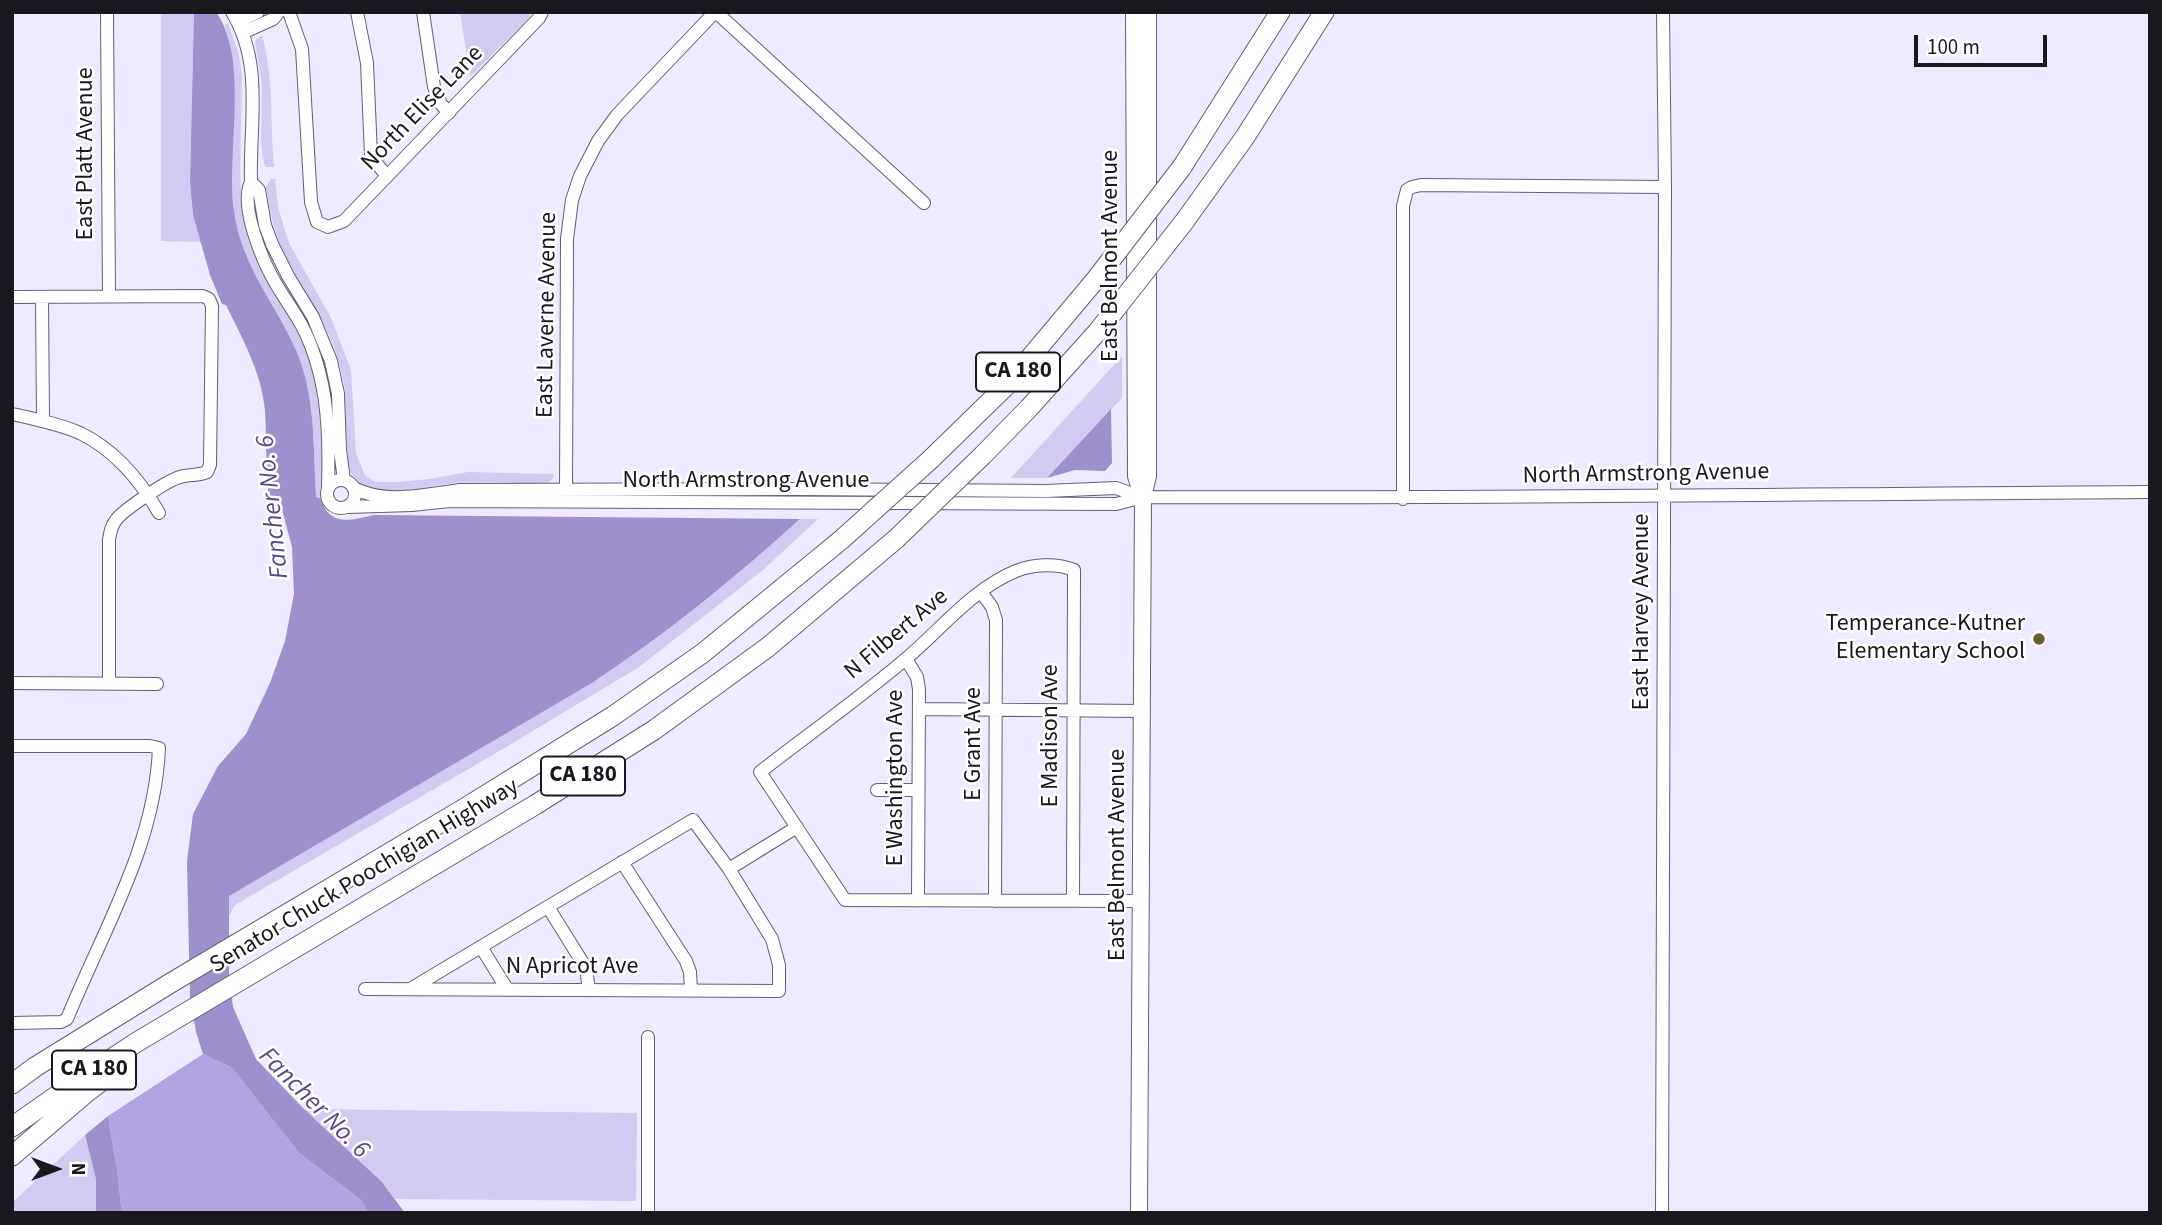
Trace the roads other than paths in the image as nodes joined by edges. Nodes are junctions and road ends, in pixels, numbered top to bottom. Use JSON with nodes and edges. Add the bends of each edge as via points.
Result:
{"nodes":[{"id":1,"x":107,"y":12,"type":"edge"},
{"id":2,"x":258,"y":12,"type":"edge"},
{"id":3,"x":279,"y":12,"type":"edge"},
{"id":4,"x":289,"y":12,"type":"edge"},
{"id":5,"x":357,"y":12,"type":"edge"},
{"id":6,"x":423,"y":12,"type":"edge"},
{"id":7,"x":542,"y":12,"type":"edge"},
{"id":8,"x":716,"y":12,"type":"edge"},
{"id":9,"x":1134,"y":12,"type":"edge"},
{"id":10,"x":1149,"y":12,"type":"edge"},
{"id":11,"x":1280,"y":12,"type":"edge"},
{"id":12,"x":1324,"y":12,"type":"edge"},
{"id":13,"x":1333,"y":12,"type":"edge"},
{"id":14,"x":1663,"y":12,"type":"edge"},
{"id":15,"x":237,"y":22,"type":"edge"},
{"id":16,"x":1298,"y":55,"type":"junction"},
{"id":17,"x":449,"y":113,"type":"junction"},
{"id":18,"x":387,"y":176,"type":"junction"},
{"id":19,"x":251,"y":182,"type":"junction"},
{"id":20,"x":1665,"y":187,"type":"junction"},
{"id":21,"x":924,"y":203,"type":"dead end"},
{"id":22,"x":12,"y":296,"type":"edge"},
{"id":23,"x":42,"y":296,"type":"junction"},
{"id":24,"x":108,"y":296,"type":"junction"},
{"id":25,"x":12,"y":414,"type":"edge"},
{"id":26,"x":43,"y":421,"type":"junction"},
{"id":27,"x":349,"y":484,"type":"junction"},
{"id":28,"x":328,"y":489,"type":"junction"},
{"id":29,"x":2150,"y":492,"type":"edge"},
{"id":30,"x":1665,"y":495,"type":"junction"},
{"id":31,"x":149,"y":496,"type":"junction"},
{"id":32,"x":566,"y":496,"type":"junction"},
{"id":33,"x":1143,"y":498,"type":"junction"},
{"id":34,"x":1403,"y":499,"type":"junction"},
{"id":35,"x":348,"y":507,"type":"junction"},
{"id":36,"x":159,"y":513,"type":"dead end"},
{"id":37,"x":1074,"y":570,"type":"joint"},
{"id":38,"x":981,"y":592,"type":"junction"},
{"id":39,"x":906,"y":659,"type":"junction"},
{"id":40,"x":12,"y":683,"type":"edge"},
{"id":41,"x":109,"y":684,"type":"junction"},
{"id":42,"x":156,"y":684,"type":"dead end"},
{"id":43,"x":919,"y":709,"type":"junction"},
{"id":44,"x":996,"y":710,"type":"junction"},
{"id":45,"x":1073,"y":711,"type":"junction"},
{"id":46,"x":1142,"y":711,"type":"junction"},
{"id":47,"x":12,"y":746,"type":"edge"},
{"id":48,"x":877,"y":790,"type":"dead end"},
{"id":49,"x":918,"y":790,"type":"junction"},
{"id":50,"x":797,"y":827,"type":"junction"},
{"id":51,"x":622,"y":862,"type":"junction"},
{"id":52,"x":729,"y":869,"type":"junction"},
{"id":53,"x":918,"y":900,"type":"junction"},
{"id":54,"x":995,"y":901,"type":"junction"},
{"id":55,"x":1073,"y":901,"type":"junction"},
{"id":56,"x":1142,"y":901,"type":"junction"},
{"id":57,"x":548,"y":907,"type":"junction"},
{"id":58,"x":481,"y":947,"type":"junction"},
{"id":59,"x":412,"y":988,"type":"junction"},
{"id":60,"x":365,"y":989,"type":"dead end"},
{"id":61,"x":508,"y":989,"type":"junction"},
{"id":62,"x":589,"y":989,"type":"junction"},
{"id":63,"x":691,"y":990,"type":"junction"},
{"id":64,"x":178,"y":1017,"type":"junction"},
{"id":65,"x":12,"y":1023,"type":"edge"},
{"id":66,"x":648,"y":1037,"type":"dead end"},
{"id":67,"x":35,"y":1067,"type":"junction"},
{"id":68,"x":12,"y":1076,"type":"edge"},
{"id":69,"x":12,"y":1084,"type":"edge"},
{"id":70,"x":12,"y":1126,"type":"edge"},
{"id":71,"x":12,"y":1156,"type":"edge"},
{"id":72,"x":648,"y":1213,"type":"edge"},
{"id":73,"x":1139,"y":1213,"type":"edge"},
{"id":74,"x":1662,"y":1213,"type":"edge"}],
"edges":[{"from":1,"to":24,"type":"street","name":"East Platt Avenue"},
{"from":2,"to":15,"type":"street"},
{"from":3,"to":15,"type":"street","via":[[273,19]]},
{"from":4,"to":18,"type":"street","name":"North Elise Lane","via":[[302,49],[311,202],[317,222],[328,227],[344,220]]},
{"from":5,"to":18,"type":"street","via":[[367,63],[371,155]]},
{"from":6,"to":17,"type":"street","via":[[434,87]]},
{"from":7,"to":17,"type":"street","name":"North Elise Lane"},
{"from":8,"to":21,"type":"street"},
{"from":8,"to":32,"type":"street","name":"East Laverne Avenue","via":[[611,122],[587,162],[572,200],[566,239]]},
{"from":9,"to":33,"type":"main road","name":"East Belmont Avenue","via":[[1136,476]]},
{"from":10,"to":33,"type":"main road","name":"East Belmont Avenue","via":[[1148,476]]},
{"from":11,"to":67,"type":"highway","name":"Senator Chuck Poochigian Highway","number":"CA 180","bridge":true,"via":[[1182,166],[1097,278],[1007,384],[841,540],[703,653],[613,716]]},
{"from":12,"to":16,"type":"highway","name":"Senator Chuck Poochigian Highway","number":"CA 180"},
{"from":13,"to":16,"type":"highway"},
{"from":14,"to":20,"type":"street","name":"East Harvey Avenue"},
{"from":15,"to":19,"type":"street","via":[[248,49],[253,84]]},
{"from":16,"to":64,"type":"highway","name":"Senator Chuck Poochigian Highway","number":"CA 180","bridge":true,"via":[[1184,222],[1099,330],[983,455],[896,539],[768,647],[654,730]]},
{"from":17,"to":18,"type":"street","name":"North Elise Lane"},
{"from":19,"to":27,"type":"street","via":[[259,190],[272,244],[313,317],[331,361],[338,394],[340,450]]},
{"from":19,"to":28,"type":"street","via":[[248,206],[260,249],[303,328],[319,370]]},
{"from":20,"to":30,"type":"street","name":"East Harvey Avenue"},
{"from":20,"to":34,"type":"street","via":[[1421,185],[1407,190],[1403,206]]},
{"from":22,"to":23,"type":"street"},
{"from":23,"to":24,"type":"street"},
{"from":23,"to":26,"type":"street"},
{"from":24,"to":31,"type":"street","via":[[203,296],[212,306],[210,465],[207,472],[180,477]]},
{"from":25,"to":26,"type":"street"},
{"from":26,"to":31,"type":"street","via":[[80,434],[114,456]]},
{"from":27,"to":28,"type":"street","via":[[336,481]]},
{"from":27,"to":32,"type":"street","name":"North Armstrong Avenue","via":[[383,496],[460,490]]},
{"from":27,"to":35,"type":"street","via":[[354,500]]},
{"from":28,"to":35,"type":"street","via":[[330,504],[338,509]]},
{"from":29,"to":30,"type":"street","name":"North Armstrong Avenue"},
{"from":30,"to":34,"type":"street","name":"North Armstrong Avenue"},
{"from":30,"to":74,"type":"street","name":"East Harvey Avenue"},
{"from":31,"to":36,"type":"street"},
{"from":31,"to":41,"type":"street","via":[[121,514],[111,528]]},
{"from":32,"to":33,"type":"street","name":"North Armstrong Avenue","via":[[1116,488]]},
{"from":32,"to":35,"type":"street","name":"North Armstrong Avenue"},
{"from":33,"to":34,"type":"street","name":"North Armstrong Avenue"},
{"from":33,"to":46,"type":"main road","name":"East Belmont Avenue"},
{"from":37,"to":38,"type":"street","name":"N Filbert Ave","via":[[1030,567]]},
{"from":37,"to":45,"type":"street","name":"E Madison Ave"},
{"from":38,"to":39,"type":"street","name":"N Filbert Ave"},
{"from":38,"to":44,"type":"street","name":"E Grant Ave","via":[[996,620]]},
{"from":39,"to":43,"type":"street","name":"E Washington Ave","via":[[917,677]]},
{"from":39,"to":50,"type":"street","name":"N Filbert Ave","via":[[760,772]]},
{"from":40,"to":41,"type":"street"},
{"from":41,"to":42,"type":"street"},
{"from":43,"to":44,"type":"street"},
{"from":43,"to":49,"type":"street","name":"E Washington Ave"},
{"from":44,"to":45,"type":"street"},
{"from":44,"to":54,"type":"street","name":"E Grant Ave"},
{"from":45,"to":46,"type":"street"},
{"from":45,"to":55,"type":"street","name":"E Madison Ave"},
{"from":46,"to":56,"type":"main road","name":"East Belmont Avenue"},
{"from":47,"to":65,"type":"street","via":[[159,748],[154,803],[122,898],[67,1019],[61,1023]]},
{"from":48,"to":49,"type":"street"},
{"from":49,"to":53,"type":"street","name":"E Washington Ave"},
{"from":50,"to":52,"type":"street"},
{"from":50,"to":53,"type":"street","via":[[845,900]]},
{"from":51,"to":52,"type":"street","via":[[693,820]]},
{"from":51,"to":57,"type":"street"},
{"from":51,"to":63,"type":"street","via":[[687,961]]},
{"from":52,"to":63,"type":"street","name":"N Apricot Ave","via":[[772,939],[779,991]]},
{"from":53,"to":54,"type":"street"},
{"from":54,"to":55,"type":"street"},
{"from":55,"to":56,"type":"street"},
{"from":56,"to":73,"type":"main road","name":"East Belmont Avenue"},
{"from":57,"to":58,"type":"street"},
{"from":57,"to":62,"type":"street","via":[[586,968]]},
{"from":58,"to":59,"type":"street"},
{"from":58,"to":61,"type":"street"},
{"from":59,"to":60,"type":"street","name":"N Apricot Ave"},
{"from":59,"to":61,"type":"street","name":"N Apricot Ave"},
{"from":61,"to":62,"type":"street","name":"N Apricot Ave"},
{"from":62,"to":63,"type":"street","name":"N Apricot Ave"},
{"from":64,"to":70,"type":"highway","name":"Senator Chuck Poochigian Highway","number":"CA 180"},
{"from":64,"to":71,"type":"highway","via":[[163,1038],[86,1093]]},
{"from":66,"to":72,"type":"street"},
{"from":67,"to":68,"type":"highway"},
{"from":67,"to":69,"type":"highway","name":"Senator Chuck Poochigian Highway","number":"CA 180"}]}
